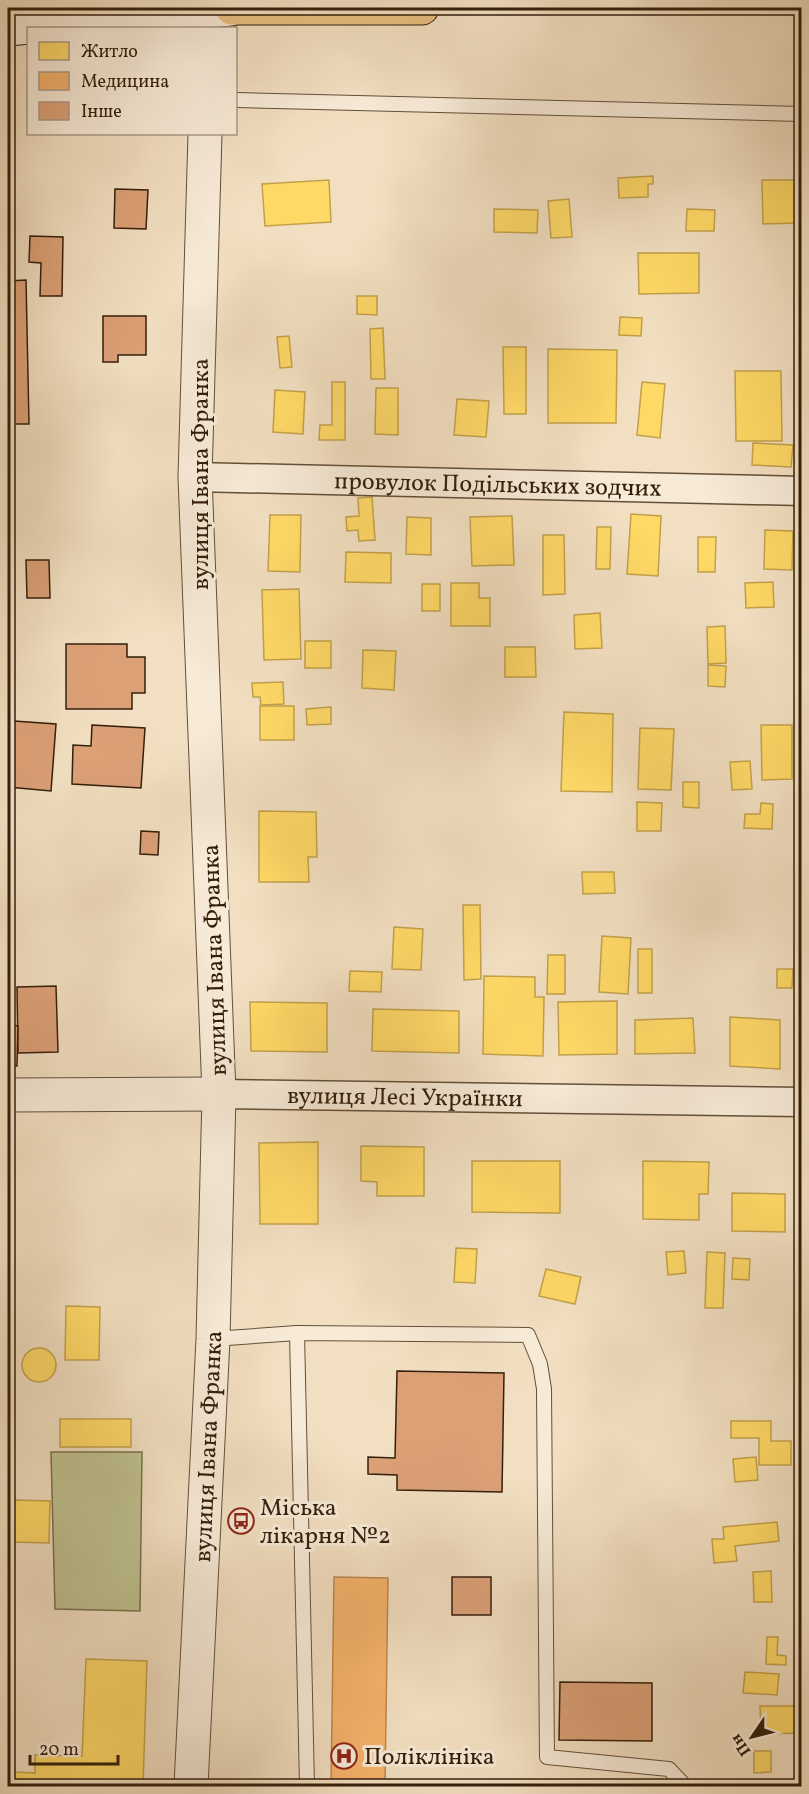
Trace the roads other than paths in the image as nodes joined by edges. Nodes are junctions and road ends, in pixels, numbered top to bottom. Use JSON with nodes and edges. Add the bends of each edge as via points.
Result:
{"nodes":[{"id":1,"x":422,"y":8,"type":"edge"},
{"id":2,"x":228,"y":13,"type":"edge"},
{"id":3,"x":36,"y":27,"type":"edge"},
{"id":4,"x":27,"y":28,"type":"edge"},
{"id":5,"x":8,"y":29,"type":"edge"},
{"id":6,"x":237,"y":100,"type":"edge"},
{"id":7,"x":801,"y":114,"type":"edge"},
{"id":8,"x":205,"y":135,"type":"edge"},
{"id":9,"x":195,"y":477,"type":"junction"},
{"id":10,"x":801,"y":491,"type":"edge"},
{"id":11,"x":219,"y":1094,"type":"junction"},
{"id":12,"x":8,"y":1095,"type":"edge"},
{"id":13,"x":801,"y":1102,"type":"edge"},
{"id":14,"x":297,"y":1333,"type":"junction"},
{"id":15,"x":213,"y":1339,"type":"junction"},
{"id":16,"x":190,"y":1786,"type":"edge"},
{"id":17,"x":307,"y":1786,"type":"edge"},
{"id":18,"x":685,"y":1786,"type":"edge"}],
"edges":[{"from":1,"to":2,"type":"main road"},
{"from":2,"to":3,"type":"street"},
{"from":4,"to":5,"type":"street"},
{"from":6,"to":7,"type":"lane"},
{"from":8,"to":9,"type":"street","name":"вулиця Івана Франка"},
{"from":9,"to":10,"type":"street","name":"провулок Подільських зодчих"},
{"from":9,"to":11,"type":"street","name":"вулиця Івана Франка"},
{"from":11,"to":12,"type":"street","name":"вулиця Лесі Українки"},
{"from":11,"to":13,"type":"street","name":"вулиця Лесі Українки"},
{"from":11,"to":15,"type":"street","name":"вулиця Івана Франка"},
{"from":14,"to":15,"type":"lane"},
{"from":14,"to":17,"type":"lane"},
{"from":14,"to":18,"type":"lane","via":[[528,1335],[540,1364],[544,1389],[547,1757],[669,1769]]},
{"from":15,"to":16,"type":"street","name":"вулиця Івана Франка"}]}
